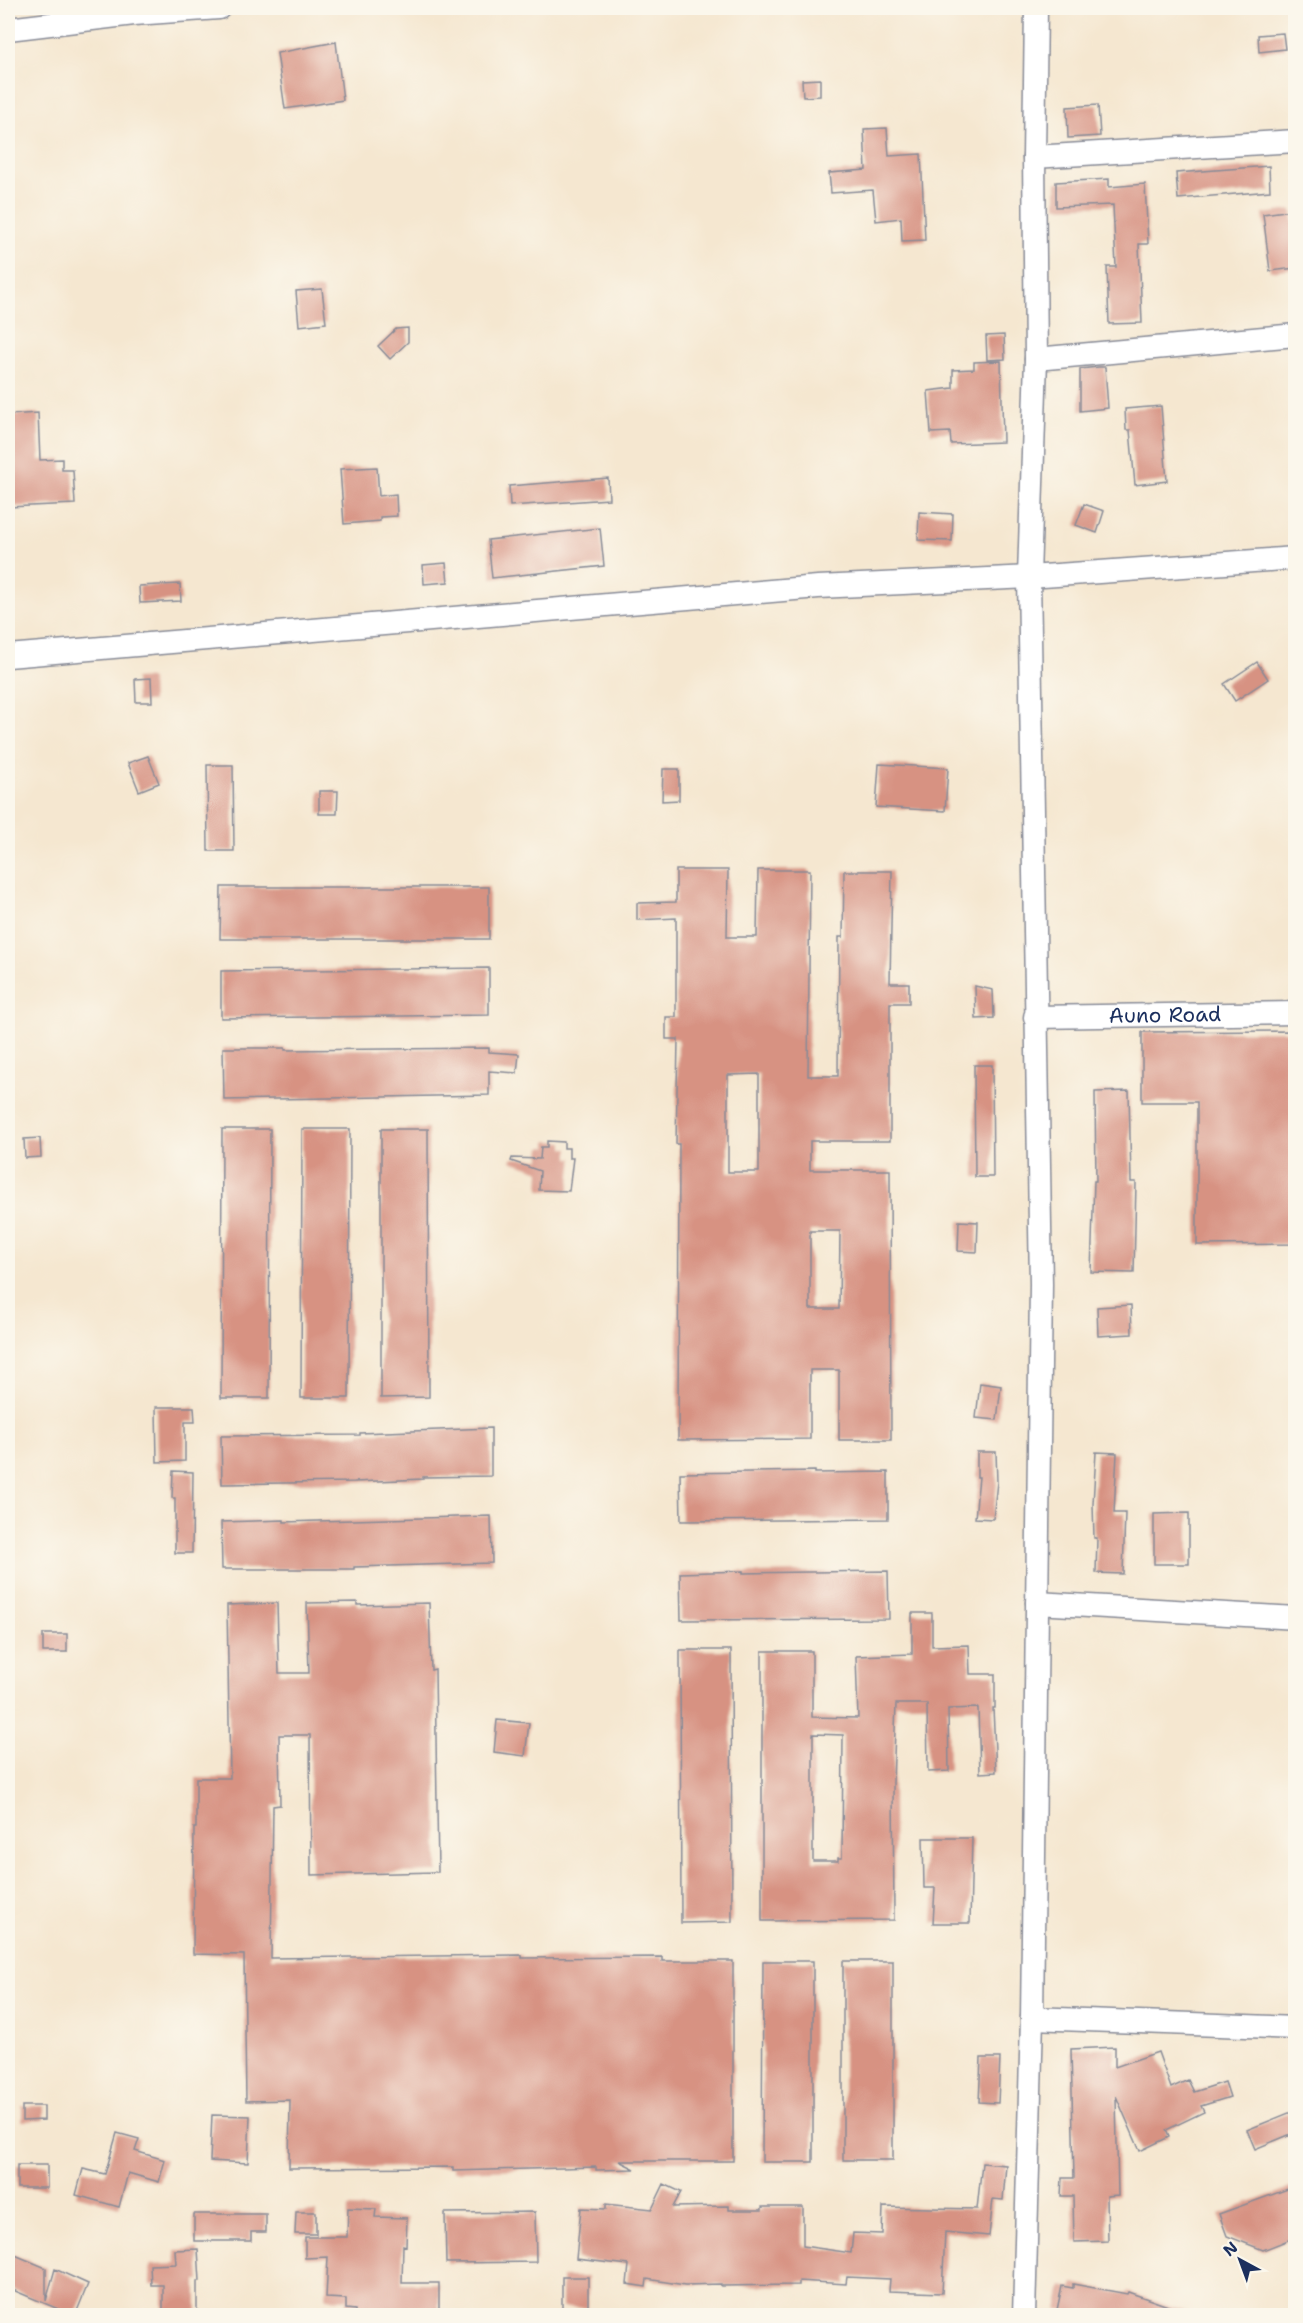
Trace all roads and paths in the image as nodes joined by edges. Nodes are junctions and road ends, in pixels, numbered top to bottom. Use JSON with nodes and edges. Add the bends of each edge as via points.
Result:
{"nodes":[{"id":1,"x":219,"y":8,"type":"edge"},
{"id":2,"x":1036,"y":8,"type":"edge"},
{"id":3,"x":8,"y":29,"type":"edge"},
{"id":4,"x":1296,"y":141,"type":"edge"},
{"id":5,"x":1034,"y":157,"type":"junction"},
{"id":6,"x":1296,"y":335,"type":"edge"},
{"id":7,"x":1036,"y":359,"type":"junction"},
{"id":8,"x":1296,"y":558,"type":"edge"},
{"id":9,"x":1029,"y":577,"type":"junction"},
{"id":10,"x":8,"y":656,"type":"edge"},
{"id":11,"x":1296,"y":1013,"type":"edge"},
{"id":12,"x":1035,"y":1017,"type":"junction"},
{"id":13,"x":1037,"y":1604,"type":"junction"},
{"id":14,"x":1296,"y":1618,"type":"edge"},
{"id":15,"x":1032,"y":2018,"type":"junction"},
{"id":16,"x":1296,"y":2028,"type":"edge"},
{"id":17,"x":1024,"y":2316,"type":"edge"}],
"edges":[{"from":1,"to":3,"type":"street"},
{"from":2,"to":5,"type":"street"},
{"from":4,"to":5,"type":"street"},
{"from":5,"to":7,"type":"street"},
{"from":6,"to":7,"type":"street"},
{"from":7,"to":9,"type":"street"},
{"from":8,"to":9,"type":"street"},
{"from":9,"to":10,"type":"street","via":[[806,588]]},
{"from":9,"to":12,"type":"street"},
{"from":11,"to":12,"type":"street","name":"Auno Road"},
{"from":12,"to":13,"type":"street","via":[[1041,1284]]},
{"from":13,"to":14,"type":"street"},
{"from":13,"to":15,"type":"street"},
{"from":15,"to":16,"type":"street"},
{"from":15,"to":17,"type":"street"}]}
